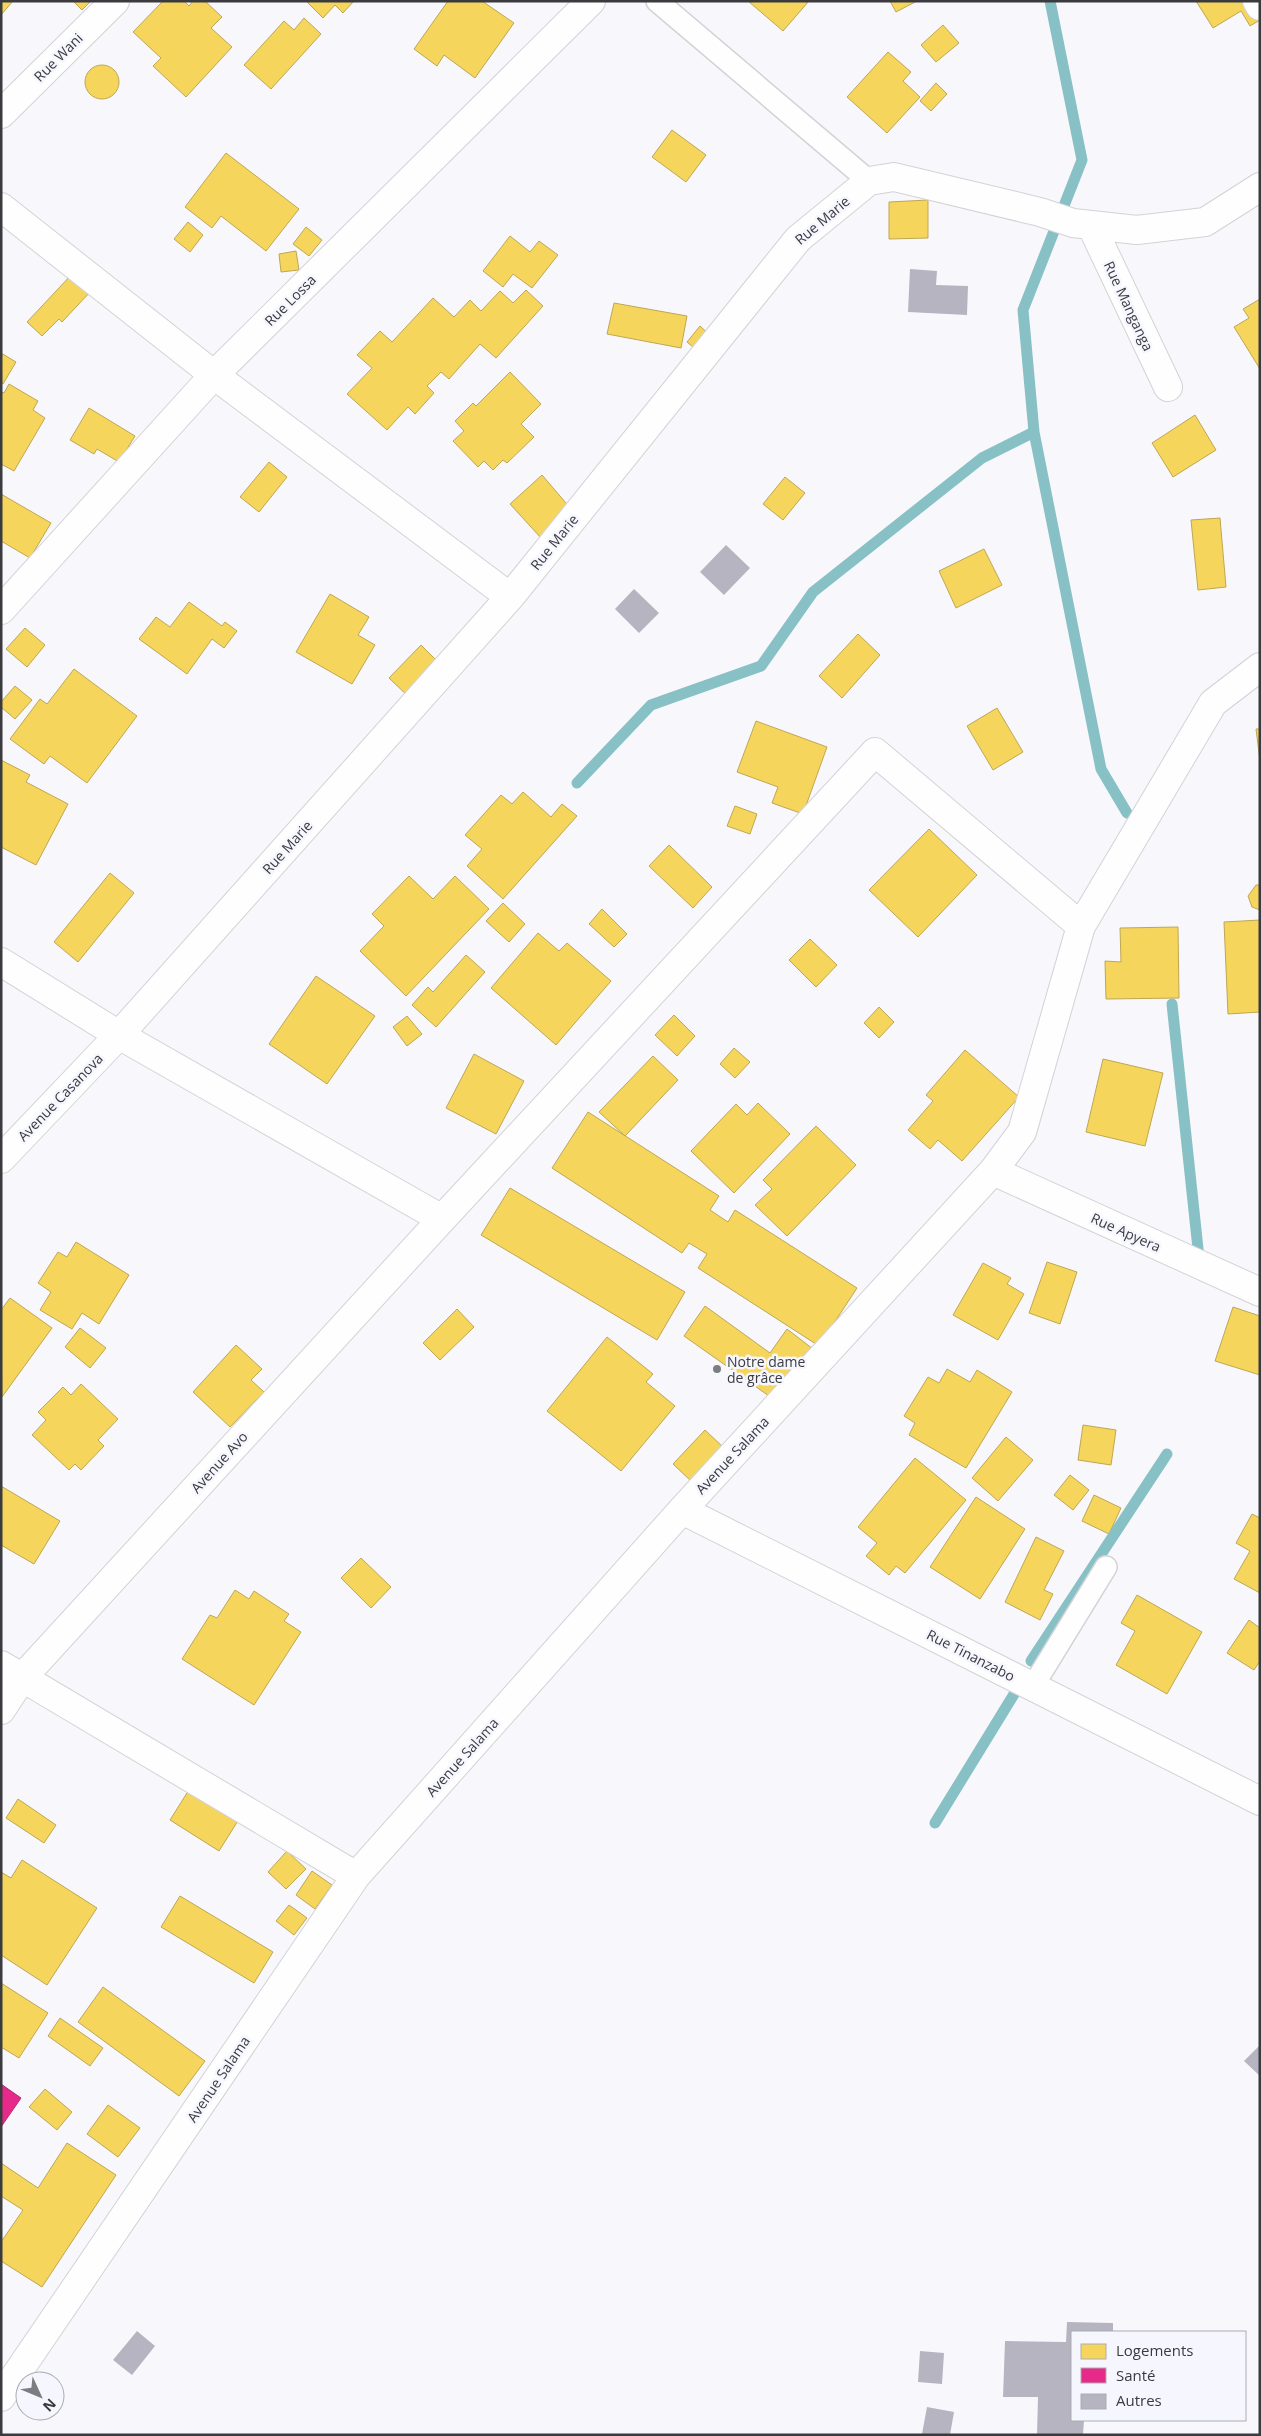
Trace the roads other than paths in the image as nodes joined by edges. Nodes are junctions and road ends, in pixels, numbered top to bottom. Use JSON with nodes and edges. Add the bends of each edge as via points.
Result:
{"nodes":[{"id":1,"x":115,"y":1,"type":"edge"},
{"id":2,"x":591,"y":1,"type":"edge"},
{"id":3,"x":657,"y":1,"type":"edge"},
{"id":4,"x":1257,"y":1,"type":"edge"},
{"id":5,"x":1260,"y":6,"type":"edge"},
{"id":6,"x":1,"y":114,"type":"edge"},
{"id":7,"x":869,"y":182,"type":"junction"},
{"id":8,"x":1260,"y":187,"type":"edge"},
{"id":9,"x":1,"y":207,"type":"edge"},
{"id":10,"x":1082,"y":224,"type":"junction"},
{"id":11,"x":214,"y":375,"type":"junction"},
{"id":12,"x":1168,"y":387,"type":"dead end"},
{"id":13,"x":510,"y":597,"type":"junction"},
{"id":14,"x":1,"y":610,"type":"edge"},
{"id":15,"x":1260,"y":666,"type":"edge"},
{"id":16,"x":1080,"y":926,"type":"junction"},
{"id":17,"x":1,"y":962,"type":"edge"},
{"id":18,"x":120,"y":1035,"type":"junction"},
{"id":19,"x":1,"y":1159,"type":"edge"},
{"id":20,"x":993,"y":1172,"type":"junction"},
{"id":21,"x":442,"y":1219,"type":"junction"},
{"id":22,"x":1260,"y":1292,"type":"edge"},
{"id":23,"x":682,"y":1510,"type":"junction"},
{"id":24,"x":1106,"y":1567,"type":"dead end"},
{"id":25,"x":12,"y":1671,"type":"edge"},
{"id":26,"x":1032,"y":1686,"type":"junction"},
{"id":27,"x":1,"y":1710,"type":"edge"},
{"id":28,"x":1260,"y":1801,"type":"edge"},
{"id":29,"x":356,"y":1876,"type":"junction"},
{"id":30,"x":1,"y":2397,"type":"edge"}],
"edges":[{"from":1,"to":6,"type":"street","name":"Rue Wani"},
{"from":2,"to":11,"type":"street","name":"Rue Lossa"},
{"from":3,"to":7,"type":"lane"},
{"from":4,"to":5,"type":"street"},
{"from":7,"to":10,"type":"street","name":"Rue Marie","via":[[894,177]]},
{"from":7,"to":13,"type":"street","name":"Rue Marie","via":[[798,239]]},
{"from":8,"to":10,"type":"street","name":"Rue Marie","via":[[1205,222],[1137,230]]},
{"from":9,"to":11,"type":"street"},
{"from":10,"to":12,"type":"street","name":"Rue Manganga"},
{"from":11,"to":13,"type":"street"},
{"from":11,"to":14,"type":"street","name":"Rue Lossa"},
{"from":13,"to":18,"type":"street","name":"Rue Marie"},
{"from":15,"to":16,"type":"street","name":"Avenue Salama","via":[[1213,703]]},
{"from":16,"to":20,"type":"street","name":"Avenue Salama","via":[[1022,1132]]},
{"from":16,"to":21,"type":"street","name":"Avenue Avo","via":[[875,752]]},
{"from":17,"to":18,"type":"street"},
{"from":18,"to":19,"type":"street","name":"Avenue Casanova"},
{"from":18,"to":21,"type":"street"},
{"from":20,"to":22,"type":"street","name":"Rue Apyera"},
{"from":20,"to":23,"type":"street","name":"Avenue Salama"},
{"from":21,"to":25,"type":"street","name":"Avenue Avo"},
{"from":23,"to":26,"type":"street","name":"Rue Tinanzabo"},
{"from":23,"to":29,"type":"street","name":"Avenue Salama"},
{"from":24,"to":26,"type":"lane"},
{"from":25,"to":27,"type":"street","name":"Avenue Avo"},
{"from":25,"to":29,"type":"street"},
{"from":26,"to":28,"type":"street","name":"Rue Tinanzabo"},
{"from":29,"to":30,"type":"street","name":"Avenue Salama"}]}
